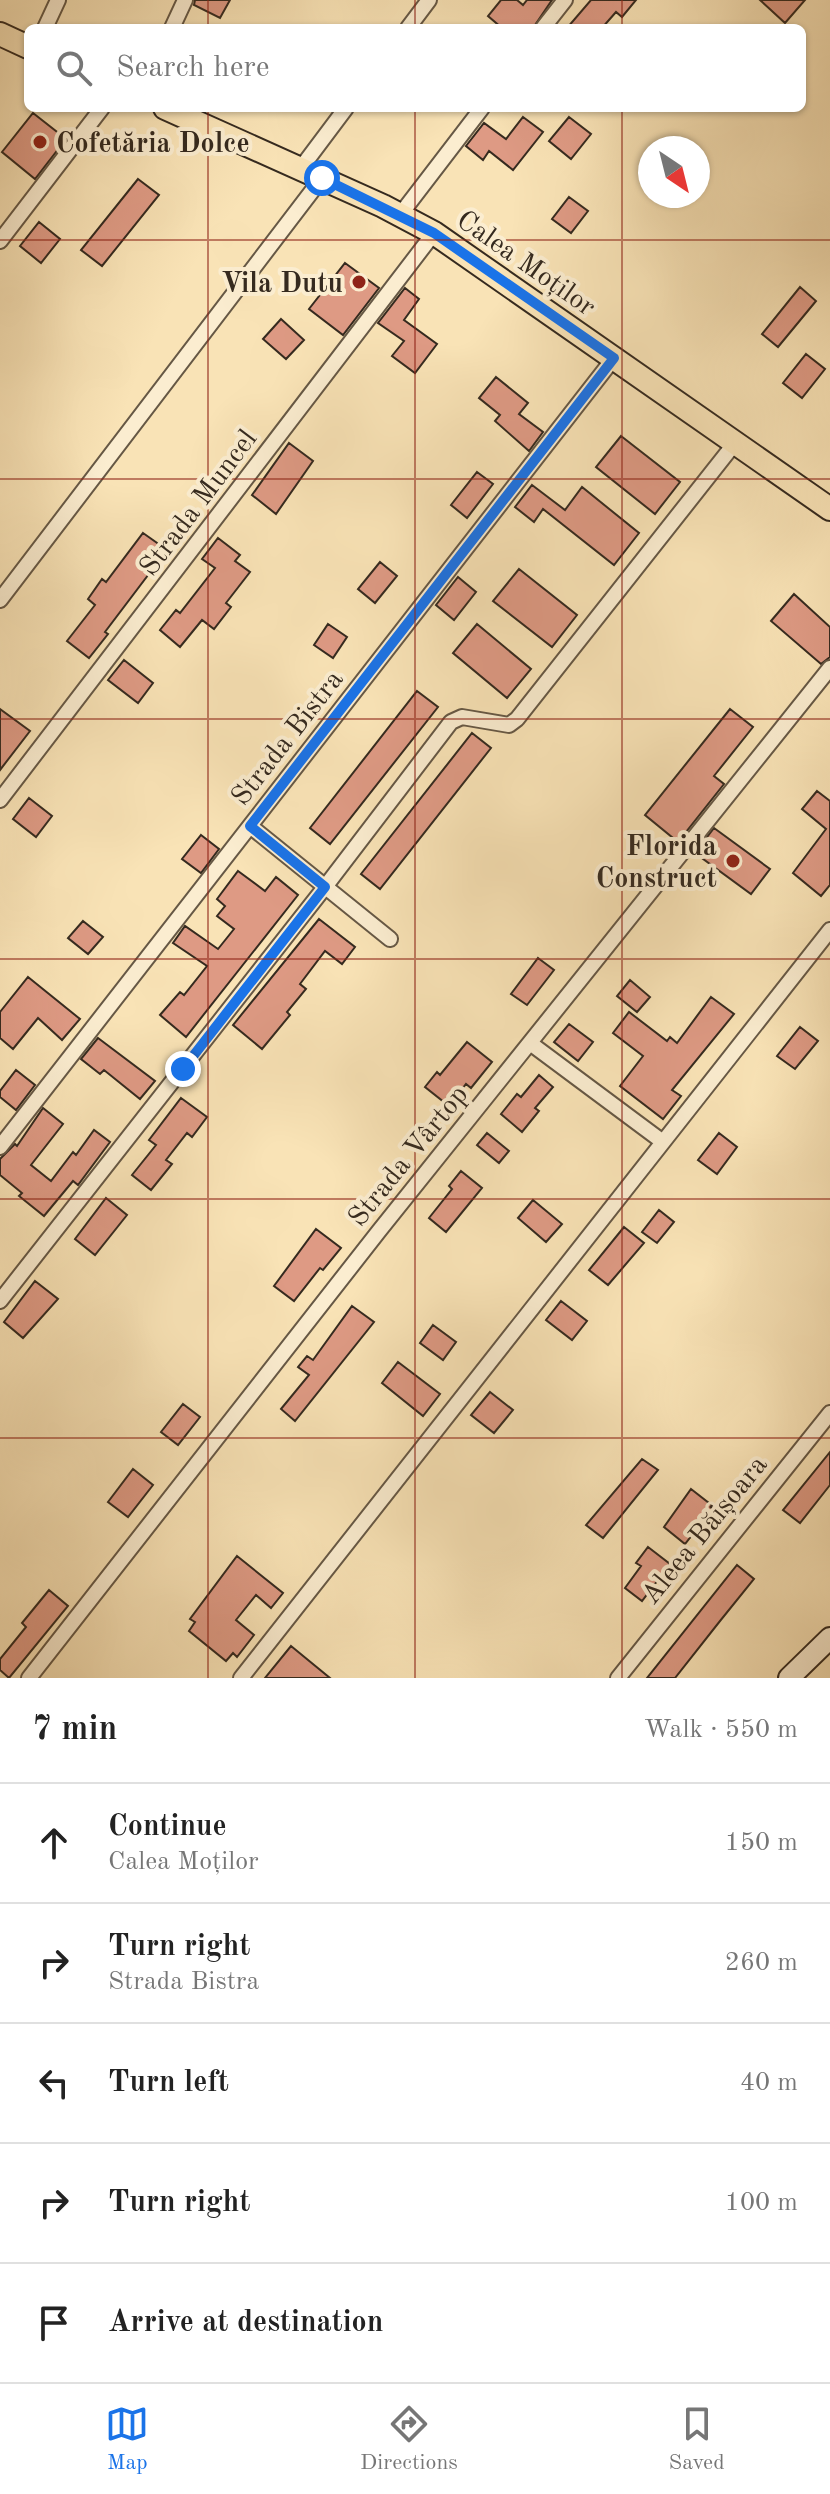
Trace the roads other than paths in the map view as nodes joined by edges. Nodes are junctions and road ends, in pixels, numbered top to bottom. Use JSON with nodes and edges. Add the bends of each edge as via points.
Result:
{"nodes":[{"id":1,"x":58,"y":0,"type":"edge"},
{"id":2,"x":185,"y":0,"type":"edge"},
{"id":3,"x":429,"y":0,"type":"edge"},
{"id":4,"x":565,"y":0,"type":"edge"},
{"id":5,"x":47,"y":24,"type":"edge"},
{"id":6,"x":174,"y":24,"type":"edge"},
{"id":7,"x":411,"y":24,"type":"edge"},
{"id":8,"x":546,"y":24,"type":"edge"},
{"id":9,"x":1,"y":37,"type":"edge"},
{"id":10,"x":24,"y":46,"type":"edge"},
{"id":11,"x":99,"y":112,"type":"edge"},
{"id":12,"x":174,"y":112,"type":"edge"},
{"id":13,"x":343,"y":112,"type":"edge"},
{"id":14,"x":479,"y":112,"type":"edge"},
{"id":15,"x":301,"y":168,"type":"junction"},
{"id":16,"x":322,"y":178,"type":"junction"},
{"id":17,"x":400,"y":215,"type":"junction"},
{"id":18,"x":434,"y":233,"type":"junction"},
{"id":19,"x":0,"y":241,"type":"edge"},
{"id":20,"x":614,"y":358,"type":"junction"},
{"id":21,"x":735,"y":443,"type":"junction"},
{"id":22,"x":830,"y":509,"type":"edge"},
{"id":23,"x":0,"y":600,"type":"edge"},
{"id":24,"x":830,"y":668,"type":"edge"},
{"id":25,"x":0,"y":800,"type":"edge"},
{"id":26,"x":250,"y":826,"type":"junction"},
{"id":27,"x":325,"y":887,"type":"junction"},
{"id":28,"x":830,"y":930,"type":"edge"},
{"id":29,"x":390,"y":939,"type":"dead end"},
{"id":30,"x":530,"y":1043,"type":"junction"},
{"id":31,"x":663,"y":1142,"type":"junction"},
{"id":32,"x":0,"y":1147,"type":"edge"},
{"id":33,"x":0,"y":1301,"type":"edge"},
{"id":34,"x":830,"y":1413,"type":"edge"},
{"id":35,"x":830,"y":1638,"type":"edge"},
{"id":36,"x":29,"y":1678,"type":"edge"},
{"id":37,"x":241,"y":1678,"type":"edge"},
{"id":38,"x":618,"y":1678,"type":"edge"},
{"id":39,"x":789,"y":1678,"type":"edge"}],
"edges":[{"from":1,"to":5,"type":"street"},
{"from":2,"to":6,"type":"street"},
{"from":3,"to":7,"type":"street"},
{"from":4,"to":8,"type":"street"},
{"from":9,"to":10,"type":"main road"},
{"from":11,"to":19,"type":"street"},
{"from":12,"to":15,"type":"main road","name":"Calea Moților"},
{"from":13,"to":15,"type":"street"},
{"from":14,"to":17,"type":"street"},
{"from":15,"to":16,"type":"main road","name":"Calea Moților"},
{"from":16,"to":17,"type":"main road","name":"Calea Moților"},
{"from":16,"to":23,"type":"street"},
{"from":17,"to":18,"type":"main road","name":"Calea Moților"},
{"from":18,"to":20,"type":"main road","name":"Calea Moților"},
{"from":18,"to":25,"type":"street","name":"Strada Muncel"},
{"from":20,"to":21,"type":"main road","name":"Calea Moților"},
{"from":20,"to":26,"type":"street","name":"Strada Bistra"},
{"from":21,"to":22,"type":"main road","name":"Calea Moților"},
{"from":21,"to":27,"type":"street","via":[[517,719],[509,725],[462,717],[451,722]]},
{"from":24,"to":30,"type":"street","name":"Strada Vârtop"},
{"from":26,"to":27,"type":"street"},
{"from":26,"to":32,"type":"street","name":"Strada Bistra"},
{"from":27,"to":29,"type":"street"},
{"from":27,"to":33,"type":"street"},
{"from":28,"to":31,"type":"street"},
{"from":30,"to":31,"type":"street"},
{"from":30,"to":36,"type":"street","name":"Strada Vârtop"},
{"from":31,"to":37,"type":"street"},
{"from":34,"to":38,"type":"street","name":"Aleea Băișoara"},
{"from":35,"to":39,"type":"street"}]}
